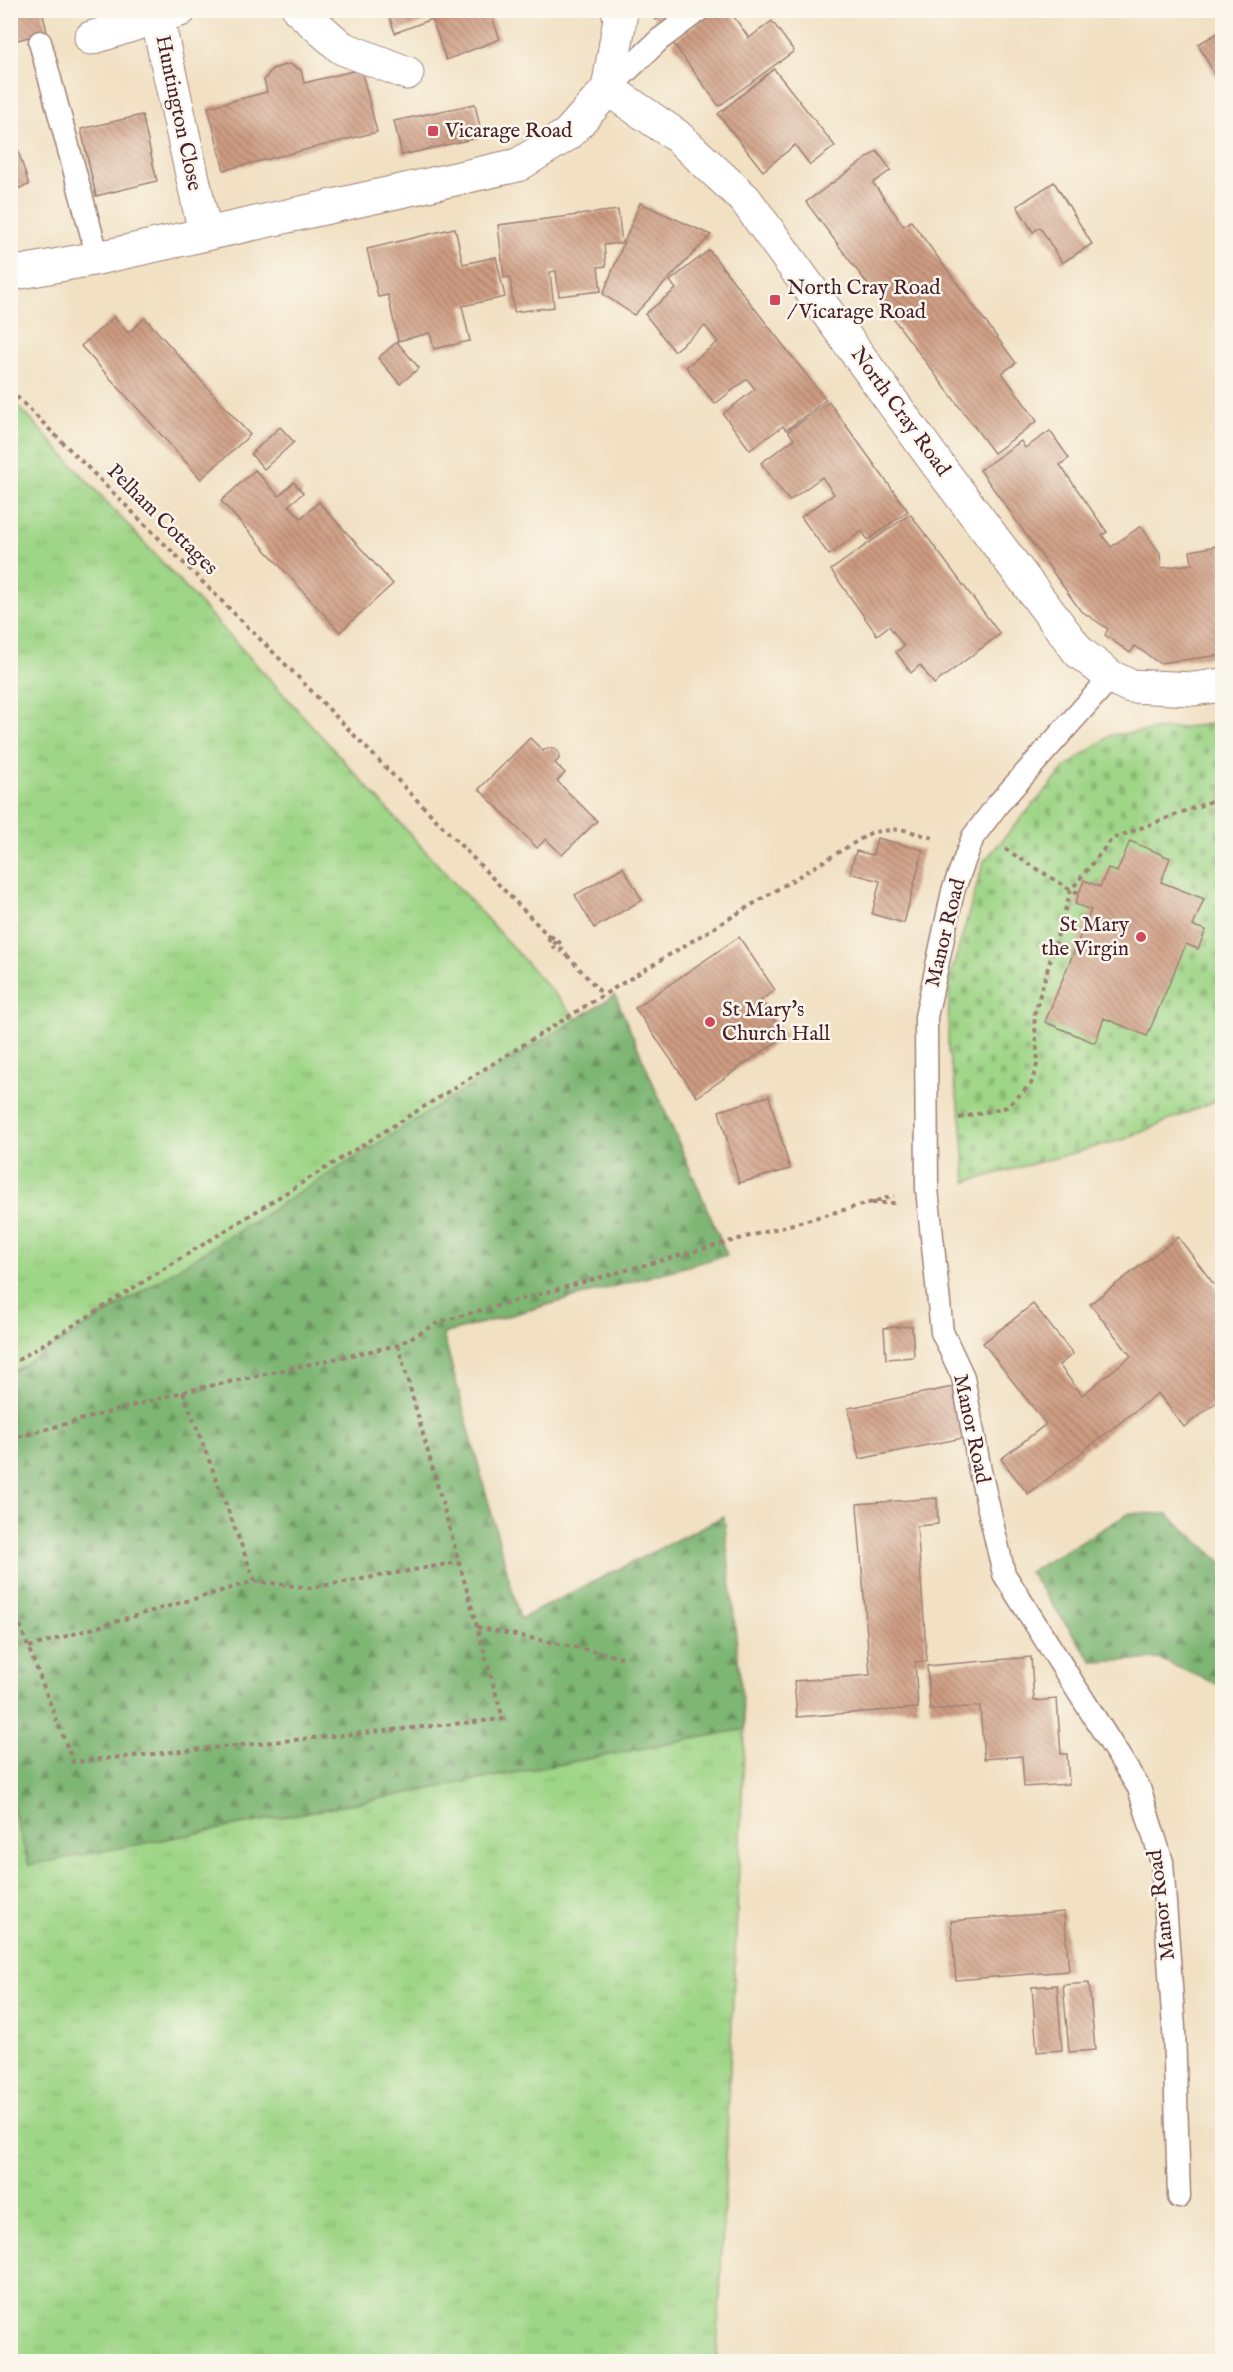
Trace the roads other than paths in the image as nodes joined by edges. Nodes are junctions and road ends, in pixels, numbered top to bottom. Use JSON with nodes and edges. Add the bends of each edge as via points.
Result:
{"nodes":[{"id":1,"x":299,"y":10,"type":"edge"},
{"id":2,"x":618,"y":10,"type":"edge"},
{"id":3,"x":699,"y":10,"type":"edge"},
{"id":4,"x":169,"y":14,"type":"edge"},
{"id":5,"x":91,"y":38,"type":"dead end"},
{"id":6,"x":40,"y":42,"type":"dead end"},
{"id":7,"x":406,"y":73,"type":"dead end"},
{"id":8,"x":608,"y":89,"type":"junction"},
{"id":9,"x":205,"y":233,"type":"junction"},
{"id":10,"x":98,"y":258,"type":"junction"},
{"id":11,"x":10,"y":274,"type":"edge"},
{"id":12,"x":1112,"y":677,"type":"junction"},
{"id":13,"x":1222,"y":685,"type":"edge"},
{"id":14,"x":1179,"y":2197,"type":"dead end"}],
"edges":[{"from":1,"to":7,"type":"main road","via":[[342,48]]},
{"from":2,"to":8,"type":"main road","via":[[620,19]]},
{"from":3,"to":8,"type":"lane","via":[[659,40]]},
{"from":4,"to":5,"type":"main road"},
{"from":4,"to":9,"type":"main road","name":"Huntington Close"},
{"from":6,"to":10,"type":"lane"},
{"from":8,"to":9,"type":"main road","via":[[568,135],[518,165]]},
{"from":8,"to":12,"type":"main road","name":"North Cray Road","via":[[677,136],[745,199],[1079,652]]},
{"from":9,"to":10,"type":"main road"},
{"from":10,"to":11,"type":"main road"},
{"from":12,"to":13,"type":"main road","name":"North Cray Road","via":[[1130,686],[1194,689]]},
{"from":12,"to":14,"type":"lane","name":"Manor Road","via":[[998,804],[974,837],[953,891],[926,1017],[927,1189],[942,1332],[963,1377],[1004,1574],[1139,1788],[1162,1862],[1174,2028]]}]}
